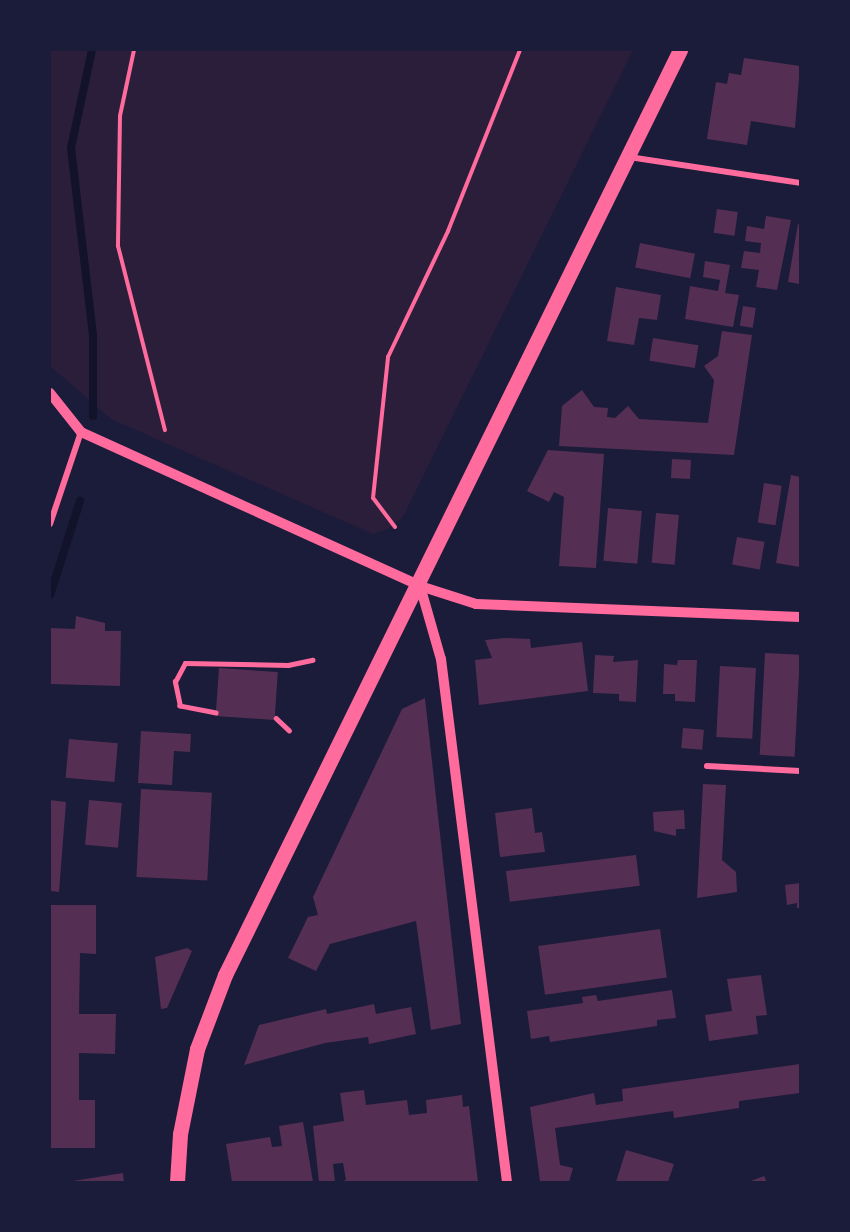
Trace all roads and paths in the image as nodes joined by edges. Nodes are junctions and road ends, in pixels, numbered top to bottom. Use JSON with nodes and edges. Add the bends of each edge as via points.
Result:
{"nodes":[{"id":1,"x":134,"y":50,"type":"edge"},
{"id":2,"x":520,"y":50,"type":"edge"},
{"id":3,"x":681,"y":50,"type":"edge"},
{"id":4,"x":628,"y":156,"type":"junction"},
{"id":5,"x":801,"y":183,"type":"edge"},
{"id":6,"x":50,"y":393,"type":"edge"},
{"id":7,"x":165,"y":430,"type":"dead end"},
{"id":8,"x":81,"y":432,"type":"junction"},
{"id":9,"x":50,"y":524,"type":"edge"},
{"id":10,"x":394,"y":527,"type":"dead end"},
{"id":11,"x":420,"y":586,"type":"junction"},
{"id":12,"x":801,"y":617,"type":"edge"},
{"id":13,"x":312,"y":660,"type":"dead end"},
{"id":14,"x":216,"y":713,"type":"dead end"},
{"id":15,"x":276,"y":718,"type":"dead end"},
{"id":16,"x":289,"y":730,"type":"dead end"},
{"id":17,"x":707,"y":766,"type":"dead end"},
{"id":18,"x":801,"y":771,"type":"edge"},
{"id":19,"x":177,"y":1182,"type":"edge"},
{"id":20,"x":507,"y":1182,"type":"edge"}],
"edges":[{"from":1,"to":7,"type":"path","via":[[120,116],[118,246]]},
{"from":2,"to":10,"type":"path","via":[[448,231],[388,357],[373,498]]},
{"from":3,"to":4,"type":"main road"},
{"from":4,"to":5,"type":"street"},
{"from":4,"to":11,"type":"main road"},
{"from":6,"to":8,"type":"street"},
{"from":8,"to":9,"type":"street"},
{"from":8,"to":11,"type":"street"},
{"from":11,"to":12,"type":"street","via":[[476,604]]},
{"from":11,"to":19,"type":"main road","via":[[205,1022],[180,1134]]},
{"from":11,"to":20,"type":"street","via":[[441,659]]},
{"from":13,"to":14,"type":"lane","via":[[288,665],[185,663],[175,681],[180,706]]},
{"from":15,"to":16,"type":"lane"},
{"from":17,"to":18,"type":"street"}]}
